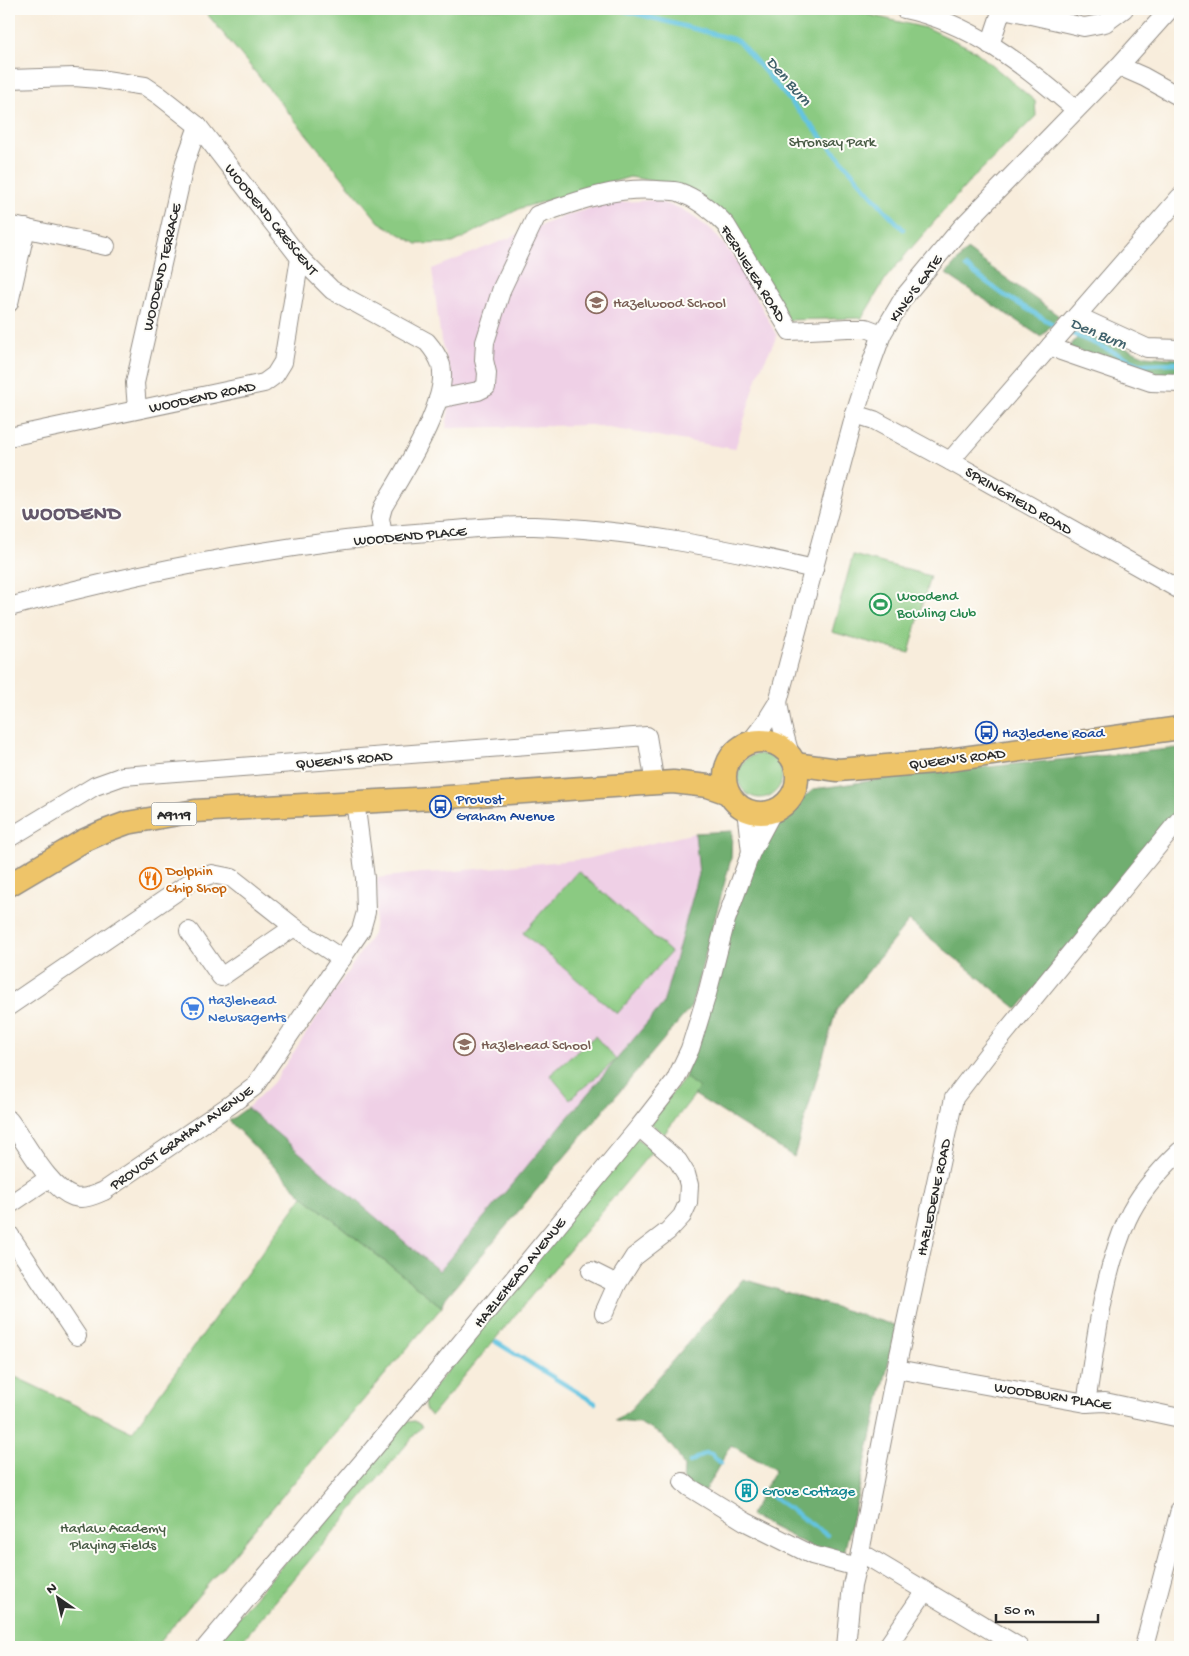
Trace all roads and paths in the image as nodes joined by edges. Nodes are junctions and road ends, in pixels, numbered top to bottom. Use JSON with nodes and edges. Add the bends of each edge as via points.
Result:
{"nodes":[{"id":1,"x":904,"y":9,"type":"edge"},
{"id":2,"x":1003,"y":9,"type":"edge"},
{"id":3,"x":1124,"y":9,"type":"edge"},
{"id":4,"x":1170,"y":9,"type":"edge"},
{"id":5,"x":990,"y":45,"type":"junction"},
{"id":6,"x":1119,"y":66,"type":"junction"},
{"id":7,"x":9,"y":79,"type":"edge"},
{"id":8,"x":1180,"y":98,"type":"edge"},
{"id":9,"x":1075,"y":109,"type":"junction"},
{"id":10,"x":198,"y":126,"type":"junction"},
{"id":11,"x":1180,"y":197,"type":"edge"},
{"id":12,"x":17,"y":226,"type":"edge"},
{"id":13,"x":96,"y":248,"type":"dead end"},
{"id":14,"x":300,"y":258,"type":"junction"},
{"id":15,"x":9,"y":303,"type":"edge"},
{"id":16,"x":1075,"y":318,"type":"junction"},
{"id":17,"x":882,"y":334,"type":"junction"},
{"id":18,"x":1053,"y":343,"type":"junction"},
{"id":19,"x":1180,"y":349,"type":"edge"},
{"id":20,"x":1180,"y":383,"type":"edge"},
{"id":21,"x":438,"y":399,"type":"junction"},
{"id":22,"x":137,"y":409,"type":"junction"},
{"id":23,"x":856,"y":414,"type":"junction"},
{"id":24,"x":9,"y":437,"type":"edge"},
{"id":25,"x":950,"y":461,"type":"junction"},
{"id":26,"x":382,"y":535,"type":"junction"},
{"id":27,"x":814,"y":568,"type":"junction"},
{"id":28,"x":1180,"y":590,"type":"edge"},
{"id":29,"x":9,"y":607,"type":"edge"},
{"id":30,"x":778,"y":702,"type":"junction"},
{"id":31,"x":1180,"y":728,"type":"edge"},
{"id":32,"x":750,"y":742,"type":"junction"},
{"id":33,"x":793,"y":760,"type":"junction"},
{"id":34,"x":728,"y":761,"type":"junction"},
{"id":35,"x":838,"y":770,"type":"junction"},
{"id":36,"x":660,"y":778,"type":"junction"},
{"id":37,"x":728,"y":793,"type":"junction"},
{"id":38,"x":793,"y":794,"type":"junction"},
{"id":39,"x":355,"y":801,"type":"junction"},
{"id":40,"x":746,"y":810,"type":"junction"},
{"id":41,"x":773,"y":811,"type":"junction"},
{"id":42,"x":1180,"y":820,"type":"edge"},
{"id":43,"x":9,"y":838,"type":"edge"},
{"id":44,"x":751,"y":852,"type":"junction"},
{"id":45,"x":9,"y":885,"type":"edge"},
{"id":46,"x":294,"y":927,"type":"junction"},
{"id":47,"x":189,"y":930,"type":"dead end"},
{"id":48,"x":342,"y":960,"type":"junction"},
{"id":49,"x":9,"y":1006,"type":"edge"},
{"id":50,"x":9,"y":1120,"type":"edge"},
{"id":51,"x":639,"y":1127,"type":"junction"},
{"id":52,"x":1180,"y":1150,"type":"edge"},
{"id":53,"x":49,"y":1178,"type":"junction"},
{"id":54,"x":9,"y":1205,"type":"edge"},
{"id":55,"x":9,"y":1234,"type":"edge"},
{"id":56,"x":592,"y":1271,"type":"dead end"},
{"id":57,"x":617,"y":1284,"type":"junction"},
{"id":58,"x":604,"y":1313,"type":"dead end"},
{"id":59,"x":77,"y":1336,"type":"dead end"},
{"id":60,"x":896,"y":1368,"type":"junction"},
{"id":61,"x":1086,"y":1403,"type":"junction"},
{"id":62,"x":1180,"y":1418,"type":"edge"},
{"id":63,"x":684,"y":1482,"type":"dead end"},
{"id":64,"x":1180,"y":1510,"type":"edge"},
{"id":65,"x":858,"y":1559,"type":"junction"},
{"id":66,"x":925,"y":1590,"type":"junction"},
{"id":67,"x":206,"y":1647,"type":"edge"},
{"id":68,"x":846,"y":1647,"type":"edge"},
{"id":69,"x":886,"y":1647,"type":"edge"},
{"id":70,"x":1019,"y":1647,"type":"edge"},
{"id":71,"x":1144,"y":1647,"type":"edge"}],
"edges":[{"from":1,"to":5,"type":"street","via":[[960,27]]},
{"from":2,"to":3,"type":"street","via":[[1084,27],[1105,23]]},
{"from":2,"to":5,"type":"street"},
{"from":4,"to":6,"type":"street","name":"KING'S GATE"},
{"from":5,"to":9,"type":"street","via":[[1023,66]]},
{"from":6,"to":8,"type":"street"},
{"from":6,"to":9,"type":"street","name":"KING'S GATE"},
{"from":7,"to":10,"type":"street","name":"WOODEND CRESCENT","via":[[74,77],[145,86]]},
{"from":9,"to":17,"type":"street","name":"KING'S GATE","via":[[932,261],[904,297]]},
{"from":10,"to":14,"type":"street","name":"WOODEND CRESCENT"},
{"from":10,"to":22,"type":"street","name":"WOODEND TERRACE","via":[[185,162],[135,383]]},
{"from":11,"to":16,"type":"street"},
{"from":12,"to":13,"type":"street"},
{"from":12,"to":15,"type":"street"},
{"from":14,"to":21,"type":"street","name":"WOODEND CRESCENT","via":[[332,290],[427,342],[441,367],[442,384]]},
{"from":14,"to":22,"type":"street","name":"WOODEND ROAD","via":[[283,362],[276,374],[264,383]]},
{"from":16,"to":18,"type":"street"},
{"from":16,"to":19,"type":"street","via":[[1147,348]]},
{"from":17,"to":21,"type":"street","name":"FERNIELEA ROAD","via":[[866,328],[790,331],[726,225],[714,211],[678,192],[635,188],[591,196],[537,215],[502,288],[485,342],[486,387]]},
{"from":17,"to":23,"type":"street","name":"KING'S GATE"},
{"from":18,"to":20,"type":"street","via":[[1060,351],[1151,382]]},
{"from":18,"to":25,"type":"street"},
{"from":21,"to":26,"type":"street","name":"WOODEND CRESCENT","via":[[426,431],[384,507],[380,518]]},
{"from":22,"to":24,"type":"street","name":"WOODEND ROAD"},
{"from":23,"to":25,"type":"street","name":"SPRINGFIELD ROAD","via":[[874,420]]},
{"from":23,"to":27,"type":"street","name":"KING'S GATE"},
{"from":25,"to":28,"type":"street","name":"SPRINGFIELD ROAD"},
{"from":26,"to":27,"type":"street","name":"WOODEND PLACE","via":[[531,526],[570,527],[694,544]]},
{"from":26,"to":29,"type":"street","name":"WOODEND PLACE","via":[[221,558],[75,589]]},
{"from":27,"to":30,"type":"street","name":"KING'S GATE"},
{"from":30,"to":32,"type":"street","name":"KING'S GATE"},
{"from":30,"to":33,"type":"street","name":"KING'S GATE"},
{"from":31,"to":35,"type":"main road","name":"QUEEN'S ROAD","via":[[934,762]]},
{"from":32,"to":33,"type":"main road","via":[[773,742]]},
{"from":32,"to":34,"type":"main road","number":"A9119","via":[[741,746]]},
{"from":33,"to":35,"type":"main road"},
{"from":33,"to":38,"type":"main road","via":[[797,774]]},
{"from":34,"to":36,"type":"main road","number":"A9119"},
{"from":34,"to":37,"type":"main road","via":[[725,783]]},
{"from":35,"to":38,"type":"main road"},
{"from":36,"to":37,"type":"main road","number":"A9119","via":[[708,786]]},
{"from":36,"to":39,"type":"main road","number":"A9119","via":[[433,798]]},
{"from":36,"to":43,"type":"street","name":"QUEEN'S ROAD","via":[[647,736],[123,776],[95,786]]},
{"from":37,"to":40,"type":"main road","number":"A9119"},
{"from":38,"to":41,"type":"main road","via":[[788,802]]},
{"from":39,"to":45,"type":"main road","number":"A9119","via":[[196,811],[127,823],[84,841]]},
{"from":39,"to":48,"type":"street","name":"PROVOST GRAHAM AVENUE","via":[[366,912],[361,930]]},
{"from":40,"to":41,"type":"main road"},
{"from":40,"to":44,"type":"street","name":"HAZLEHEAD AVENUE"},
{"from":41,"to":44,"type":"street","name":"HAZLEHEAD AVENUE"},
{"from":42,"to":60,"type":"street","name":"HAZLEDENE ROAD","via":[[954,1098]]},
{"from":44,"to":51,"type":"street","name":"HAZLEHEAD AVENUE","via":[[726,920],[708,994],[690,1049],[675,1081]]},
{"from":46,"to":47,"type":"street","via":[[221,977]]},
{"from":46,"to":48,"type":"street"},
{"from":46,"to":49,"type":"street","via":[[232,878],[212,874],[192,880]]},
{"from":48,"to":53,"type":"street","name":"PROVOST GRAHAM AVENUE","via":[[254,1087],[242,1097],[91,1197],[76,1198]]},
{"from":50,"to":53,"type":"street","name":"PROVOST GRAHAM AVENUE"},
{"from":51,"to":57,"type":"street","via":[[678,1160],[689,1185],[688,1203],[682,1216],[668,1231],[634,1257]]},
{"from":51,"to":67,"type":"street","name":"HAZLEHEAD AVENUE"},
{"from":52,"to":61,"type":"street","via":[[1142,1193],[1127,1220],[1107,1279]]},
{"from":53,"to":54,"type":"street"},
{"from":55,"to":59,"type":"street"},
{"from":56,"to":57,"type":"street"},
{"from":57,"to":58,"type":"street"},
{"from":60,"to":61,"type":"street","name":"WOODBURN PLACE"},
{"from":60,"to":65,"type":"street","name":"HAZLEDENE ROAD"},
{"from":61,"to":62,"type":"street","name":"WOODBURN PLACE","via":[[1105,1402]]},
{"from":63,"to":65,"type":"street","via":[[746,1522],[812,1555]]},
{"from":64,"to":71,"type":"street"},
{"from":65,"to":66,"type":"street"},
{"from":65,"to":68,"type":"street","name":"HAZLEDENE ROAD"},
{"from":66,"to":69,"type":"street"},
{"from":66,"to":70,"type":"street"}]}
